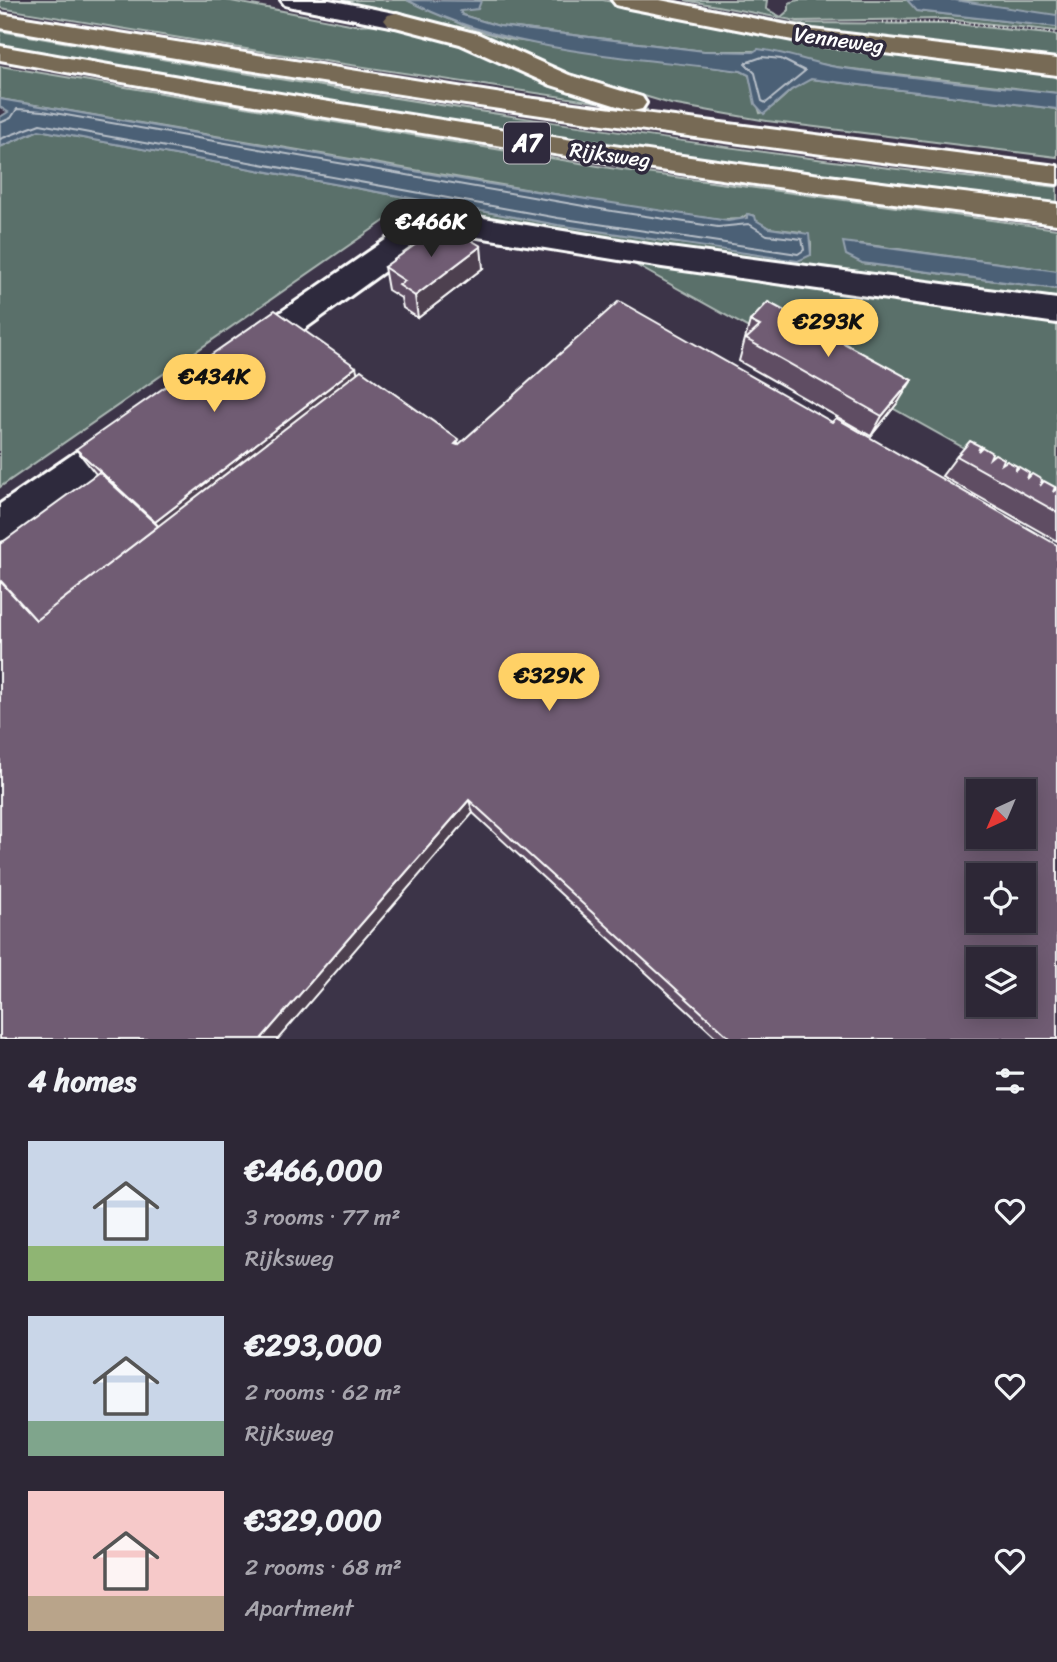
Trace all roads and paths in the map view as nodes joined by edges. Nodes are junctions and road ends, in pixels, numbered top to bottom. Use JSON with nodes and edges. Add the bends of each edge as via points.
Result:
{"nodes":[{"id":1,"x":293,"y":0,"type":"edge"},
{"id":2,"x":624,"y":0,"type":"edge"},
{"id":3,"x":396,"y":20,"type":"joint"},
{"id":4,"x":0,"y":21,"type":"edge"},
{"id":5,"x":0,"y":53,"type":"edge"},
{"id":6,"x":1057,"y":67,"type":"edge"},
{"id":7,"x":1057,"y":168,"type":"edge"},
{"id":8,"x":1057,"y":176,"type":"edge"},
{"id":9,"x":1057,"y":214,"type":"edge"},
{"id":10,"x":1057,"y":310,"type":"edge"},
{"id":11,"x":224,"y":368,"type":"edge"},
{"id":12,"x":157,"y":415,"type":"edge"},
{"id":13,"x":0,"y":525,"type":"edge"}],
"edges":[{"from":1,"to":3,"type":"lane"},
{"from":2,"to":6,"type":"main road","name":"Venneweg","via":[[813,37]]},
{"from":3,"to":7,"type":"main road","via":[[469,39],[560,80],[657,110],[860,143]]},
{"from":4,"to":8,"type":"main road","name":"Rijksweg","number":"A7","via":[[454,97],[774,143]]},
{"from":5,"to":9,"type":"main road","name":"Rijksweg","number":"A7","via":[[436,130]]},
{"from":10,"to":11,"type":"lane","via":[[662,257],[447,222],[414,235]]},
{"from":12,"to":13,"type":"lane"}]}
